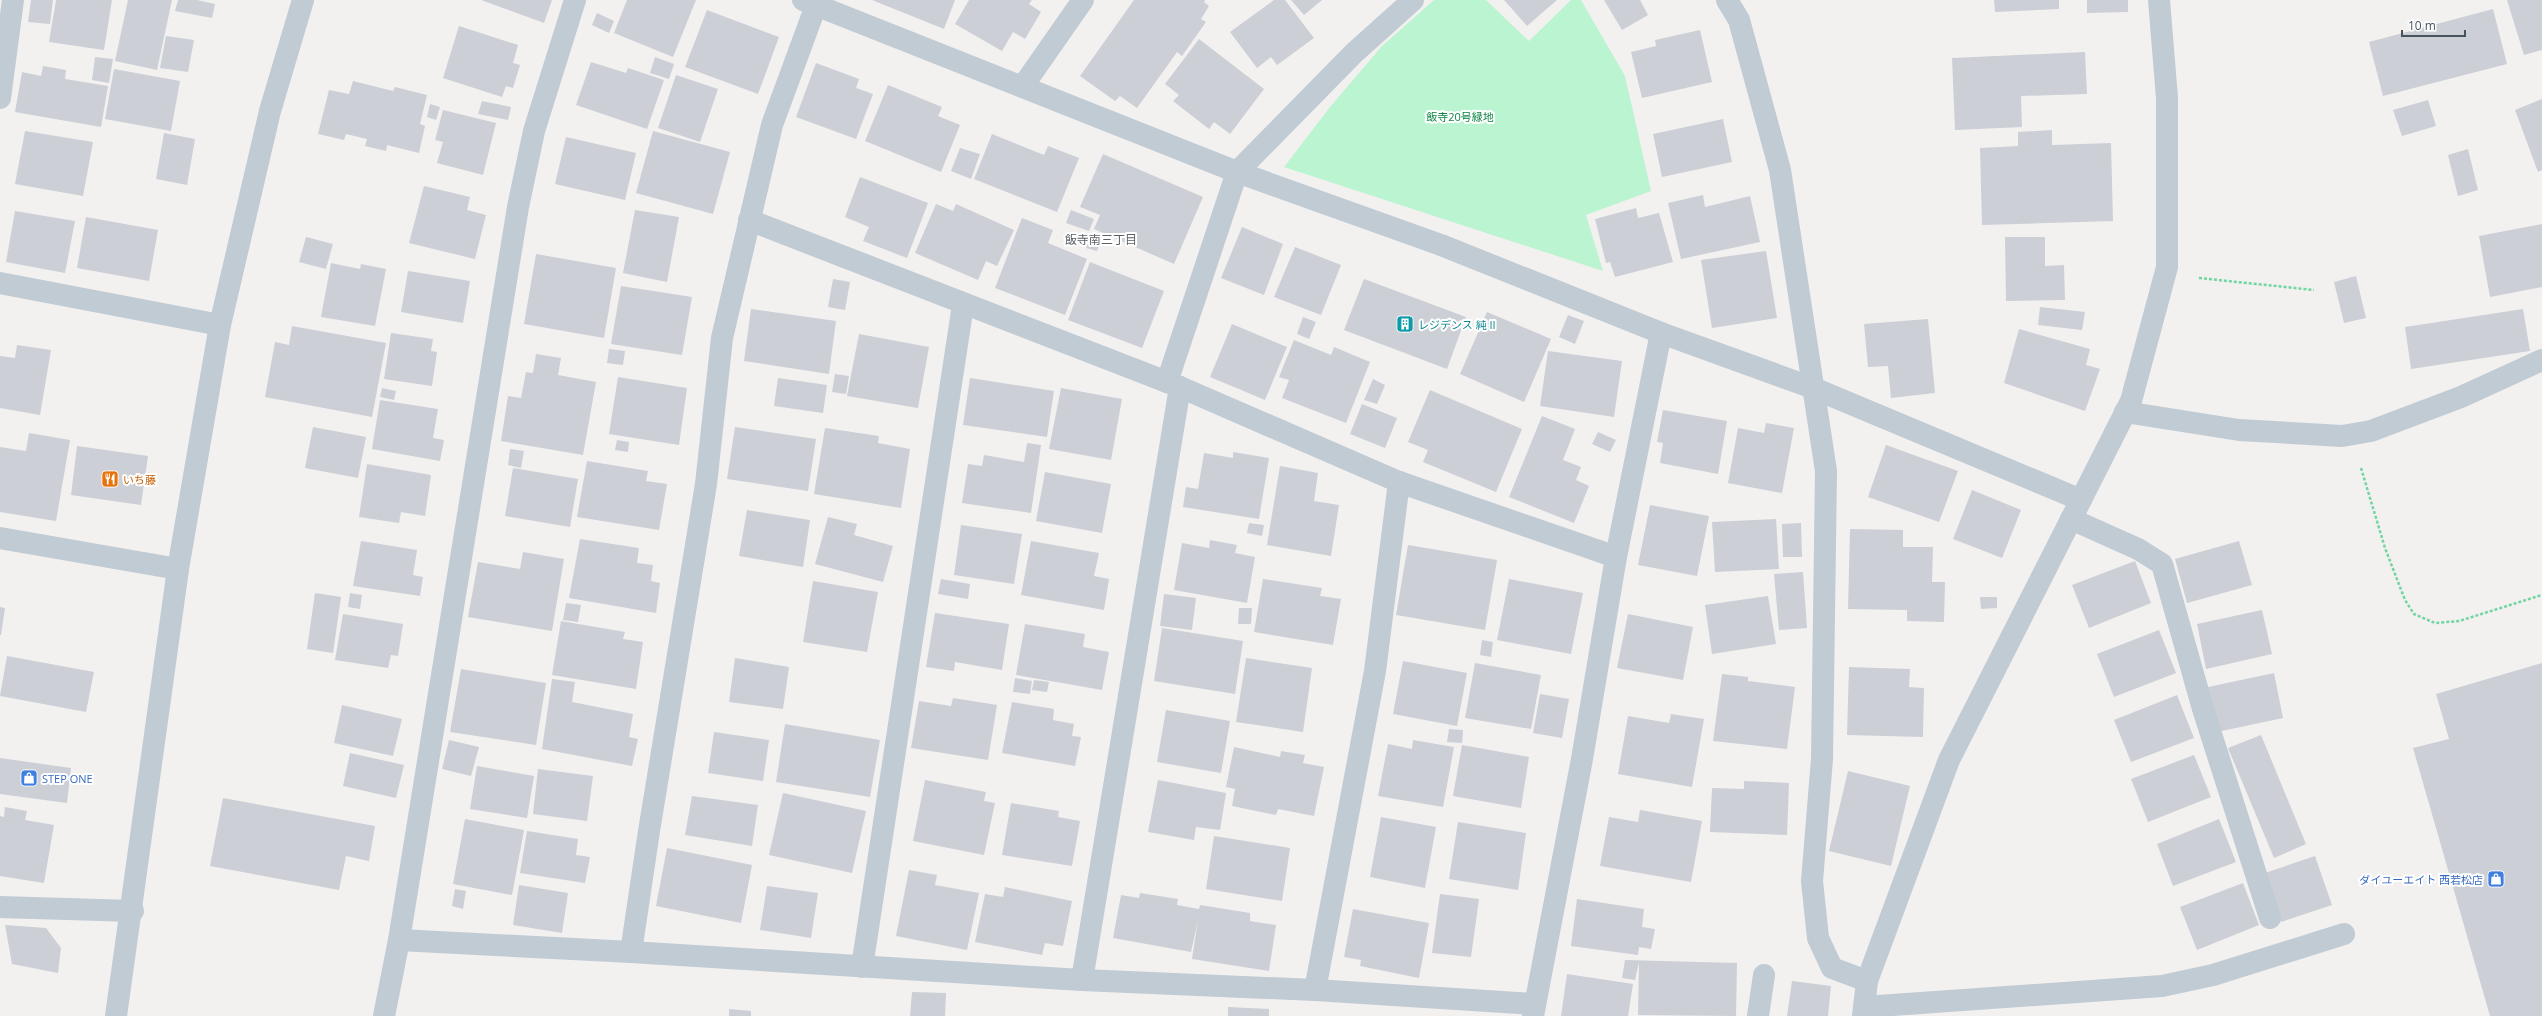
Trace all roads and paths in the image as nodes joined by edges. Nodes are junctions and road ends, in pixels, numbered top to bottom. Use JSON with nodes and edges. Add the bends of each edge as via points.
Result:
{"nodes":[{"id":1,"x":13,"y":0,"type":"edge"},
{"id":2,"x":303,"y":0,"type":"edge"},
{"id":3,"x":575,"y":0,"type":"edge"},
{"id":4,"x":1083,"y":0,"type":"edge"},
{"id":5,"x":1412,"y":0,"type":"edge"},
{"id":6,"x":1727,"y":0,"type":"edge"},
{"id":7,"x":2159,"y":0,"type":"edge"},
{"id":8,"x":812,"y":1,"type":"edge"},
{"id":9,"x":1023,"y":86,"type":"junction"},
{"id":10,"x":0,"y":98,"type":"edge"},
{"id":11,"x":1237,"y":172,"type":"junction"},
{"id":12,"x":749,"y":220,"type":"junction"},
{"id":13,"x":2167,"y":267,"type":"junction"},
{"id":14,"x":0,"y":283,"type":"edge"},
{"id":15,"x":2314,"y":290,"type":"dead end"},
{"id":16,"x":963,"y":305,"type":"junction"},
{"id":17,"x":220,"y":325,"type":"junction"},
{"id":18,"x":1661,"y":333,"type":"junction"},
{"id":19,"x":2542,"y":360,"type":"edge"},
{"id":20,"x":1174,"y":385,"type":"junction"},
{"id":21,"x":1813,"y":388,"type":"junction"},
{"id":22,"x":2124,"y":412,"type":"junction"},
{"id":23,"x":2351,"y":435,"type":"junction"},
{"id":24,"x":1399,"y":482,"type":"junction"},
{"id":25,"x":2076,"y":510,"type":"junction"},
{"id":26,"x":0,"y":538,"type":"edge"},
{"id":27,"x":1616,"y":557,"type":"junction"},
{"id":28,"x":178,"y":569,"type":"junction"},
{"id":29,"x":2542,"y":595,"type":"edge"},
{"id":30,"x":0,"y":907,"type":"edge"},
{"id":31,"x":133,"y":911,"type":"junction"},
{"id":32,"x":2270,"y":918,"type":"dead end"},
{"id":33,"x":2344,"y":934,"type":"dead end"},
{"id":34,"x":399,"y":940,"type":"junction"},
{"id":35,"x":631,"y":952,"type":"junction"},
{"id":36,"x":862,"y":967,"type":"junction"},
{"id":37,"x":1764,"y":975,"type":"dead end"},
{"id":38,"x":1082,"y":980,"type":"junction"},
{"id":39,"x":1867,"y":981,"type":"junction"},
{"id":40,"x":1315,"y":990,"type":"junction"},
{"id":41,"x":1533,"y":1010,"type":"edge"},
{"id":42,"x":1863,"y":1012,"type":"edge"},
{"id":43,"x":116,"y":1016,"type":"edge"},
{"id":44,"x":384,"y":1016,"type":"edge"},
{"id":45,"x":1758,"y":1016,"type":"edge"}],
"edges":[{"from":1,"to":10,"type":"street"},
{"from":2,"to":17,"type":"street","via":[[270,111]]},
{"from":3,"to":34,"type":"street","via":[[534,131],[518,207]]},
{"from":4,"to":9,"type":"street"},
{"from":5,"to":11,"type":"street","via":[[1354,53]]},
{"from":6,"to":21,"type":"street","via":[[1739,20],[1780,170]]},
{"from":7,"to":13,"type":"street","via":[[2167,98]]},
{"from":8,"to":9,"type":"street"},
{"from":8,"to":12,"type":"street","via":[[772,125]]},
{"from":9,"to":11,"type":"street"},
{"from":11,"to":18,"type":"street","via":[[1441,245]]},
{"from":11,"to":20,"type":"street"},
{"from":12,"to":16,"type":"street"},
{"from":12,"to":35,"type":"street","via":[[722,338],[706,484]]},
{"from":13,"to":15,"type":"path","via":[[2197,278]]},
{"from":13,"to":22,"type":"street","via":[[2131,401]]},
{"from":14,"to":17,"type":"street"},
{"from":16,"to":20,"type":"street"},
{"from":16,"to":36,"type":"street"},
{"from":17,"to":28,"type":"street"},
{"from":18,"to":21,"type":"street"},
{"from":18,"to":27,"type":"street"},
{"from":19,"to":23,"type":"street","via":[[2461,398],[2371,431]]},
{"from":20,"to":24,"type":"street"},
{"from":20,"to":38,"type":"street"},
{"from":21,"to":25,"type":"street"},
{"from":21,"to":39,"type":"street","via":[[1826,472],[1826,495],[1822,759],[1812,881],[1818,938],[1832,968]]},
{"from":22,"to":23,"type":"street","via":[[2239,430]]},
{"from":22,"to":25,"type":"street"},
{"from":23,"to":29,"type":"path","via":[[2385,548],[2405,600],[2414,614],[2435,623],[2459,622]]},
{"from":24,"to":27,"type":"street"},
{"from":24,"to":40,"type":"street","via":[[1375,671]]},
{"from":25,"to":32,"type":"street","via":[[2162,564],[2203,709]]},
{"from":25,"to":39,"type":"street","via":[[1949,760]]},
{"from":26,"to":28,"type":"street"},
{"from":27,"to":41,"type":"street","via":[[1582,759]]},
{"from":28,"to":31,"type":"street"},
{"from":30,"to":31,"type":"street"},
{"from":31,"to":43,"type":"street"},
{"from":33,"to":42,"type":"street","via":[[2213,975],[2162,986]]},
{"from":34,"to":35,"type":"street"},
{"from":34,"to":44,"type":"street"},
{"from":35,"to":36,"type":"street"},
{"from":36,"to":38,"type":"street"},
{"from":37,"to":45,"type":"street"},
{"from":38,"to":40,"type":"street"},
{"from":39,"to":42,"type":"street"},
{"from":40,"to":41,"type":"street"}]}
